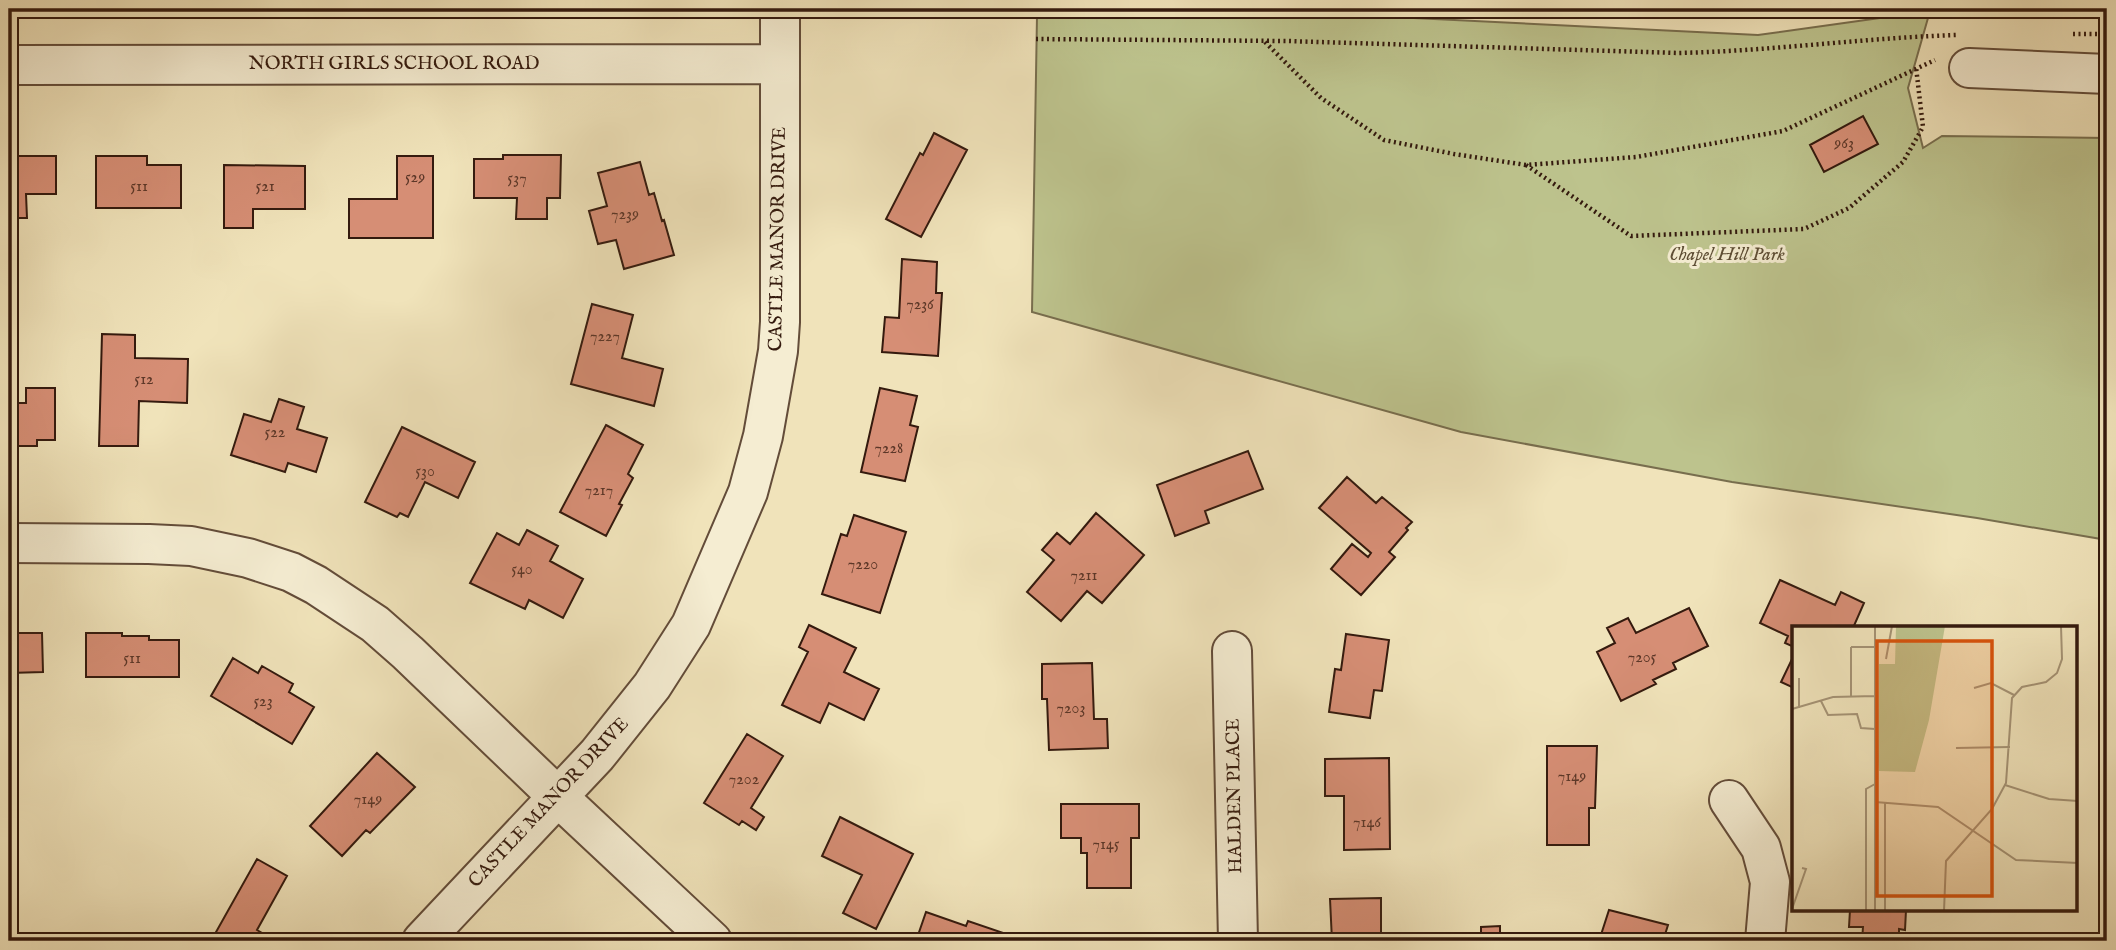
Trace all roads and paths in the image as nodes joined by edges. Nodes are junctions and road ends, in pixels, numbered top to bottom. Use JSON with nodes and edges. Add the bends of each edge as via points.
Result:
{"nodes":[{"id":1,"x":780,"y":9,"type":"edge"},
{"id":2,"x":2066,"y":34,"type":"dead end"},
{"id":3,"x":2107,"y":34,"type":"edge"},
{"id":4,"x":1036,"y":39,"type":"dead end"},
{"id":5,"x":1265,"y":41,"type":"junction"},
{"id":6,"x":1968,"y":52,"type":"junction"},
{"id":7,"x":780,"y":64,"type":"junction"},
{"id":8,"x":9,"y":65,"type":"edge"},
{"id":9,"x":1916,"y":67,"type":"junction"},
{"id":10,"x":2107,"y":74,"type":"edge"},
{"id":11,"x":1526,"y":165,"type":"junction"},
{"id":12,"x":9,"y":543,"type":"edge"},
{"id":13,"x":1233,"y":651,"type":"dead end"},
{"id":14,"x":556,"y":796,"type":"junction"},
{"id":15,"x":1729,"y":800,"type":"dead end"},
{"id":16,"x":422,"y":941,"type":"edge"},
{"id":17,"x":712,"y":941,"type":"edge"},
{"id":18,"x":1238,"y":941,"type":"edge"},
{"id":19,"x":1765,"y":941,"type":"edge"}],
"edges":[{"from":1,"to":7,"type":"street","name":"CASTLE MANOR DRIVE"},
{"from":2,"to":3,"type":"path"},
{"from":4,"to":5,"type":"path"},
{"from":5,"to":6,"type":"path","via":[[1678,53],[1880,38]]},
{"from":5,"to":11,"type":"path","via":[[1321,98],[1384,140]]},
{"from":6,"to":9,"type":"path"},
{"from":6,"to":10,"type":"street"},
{"from":7,"to":8,"type":"street","name":"NORTH GIRLS SCHOOL ROAD"},
{"from":7,"to":14,"type":"street","name":"CASTLE MANOR DRIVE","via":[[778,351],[748,492],[691,625],[652,687],[597,755]]},
{"from":9,"to":11,"type":"path","via":[[1783,131],[1636,157]]},
{"from":9,"to":11,"type":"path","via":[[1923,127],[1903,162],[1850,208],[1804,229],[1631,236]]},
{"from":12,"to":14,"type":"street","via":[[191,546],[291,572],[375,624]]},
{"from":13,"to":18,"type":"street","name":"HALDEN PLACE"},
{"from":14,"to":16,"type":"street","name":"CASTLE MANOR DRIVE"},
{"from":14,"to":17,"type":"street"},
{"from":15,"to":19,"type":"street","via":[[1761,848],[1770,882]]}]}
